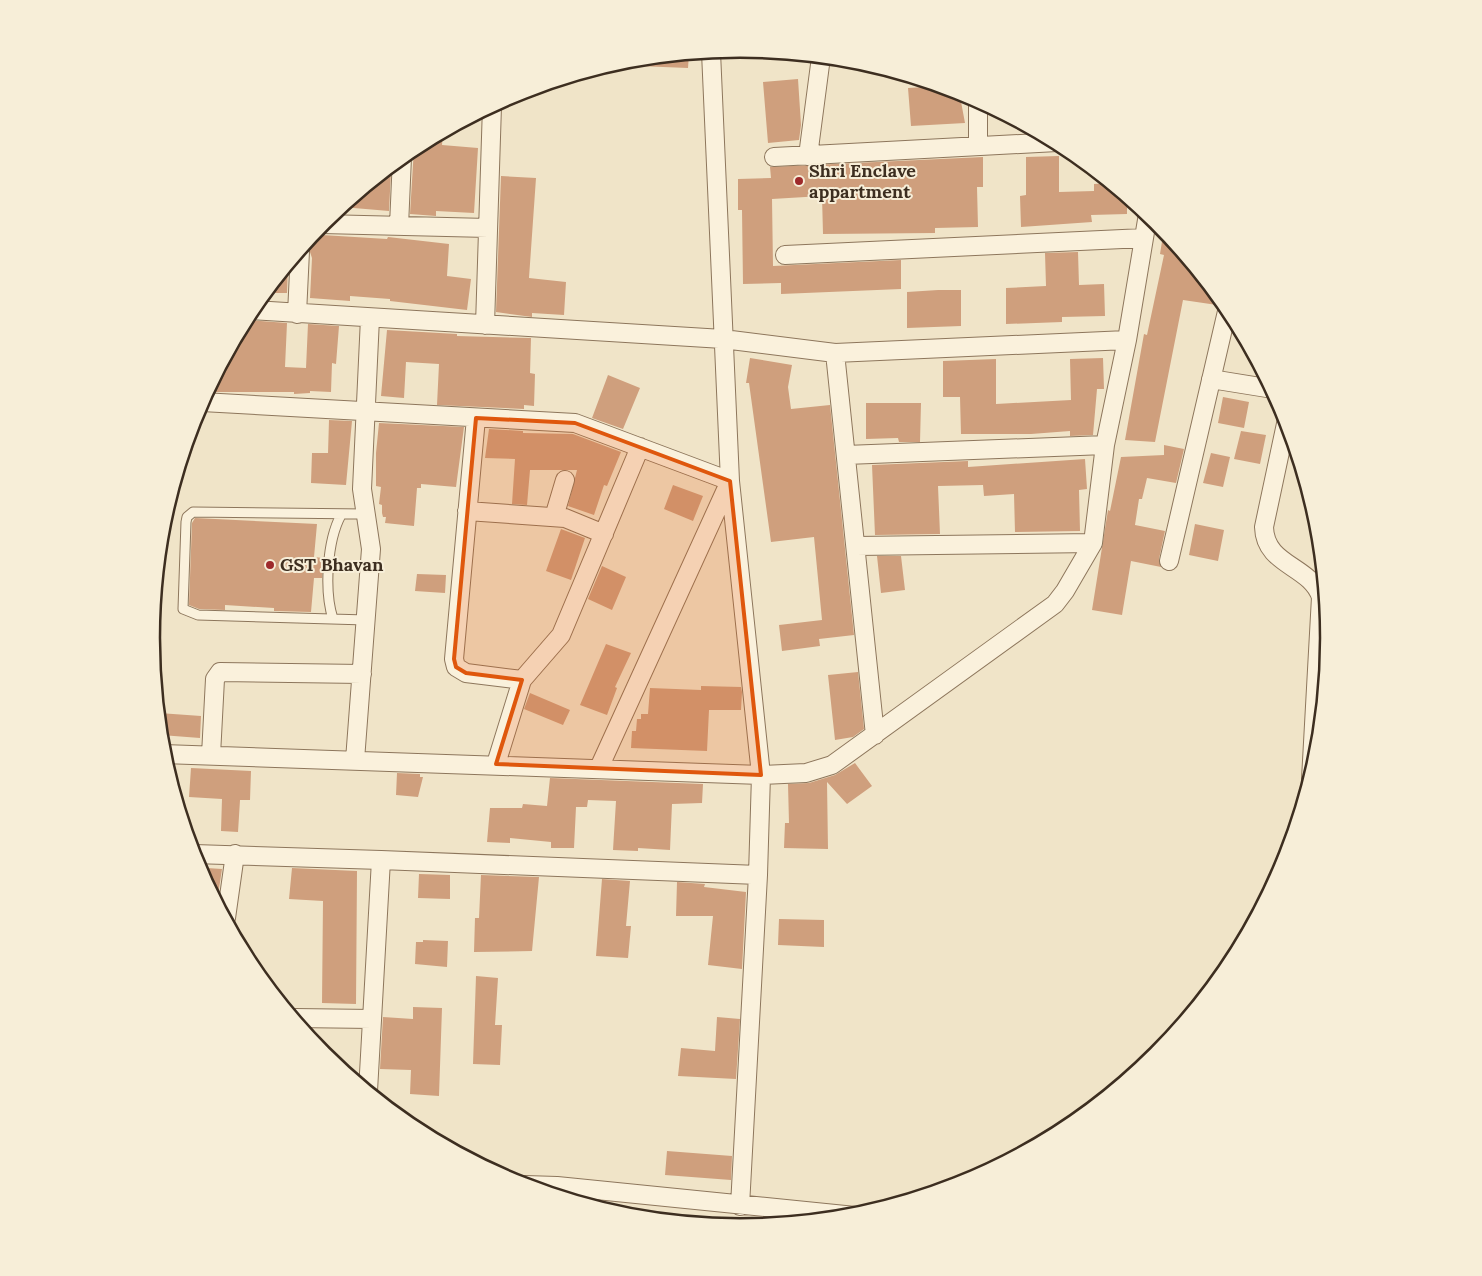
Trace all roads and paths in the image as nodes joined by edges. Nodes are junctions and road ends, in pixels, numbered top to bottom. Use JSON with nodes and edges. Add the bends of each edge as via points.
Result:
{"nodes":[{"id":1,"x":711,"y":59,"type":"edge"},
{"id":2,"x":820,"y":63,"type":"edge"},
{"id":3,"x":978,"y":108,"type":"edge"},
{"id":4,"x":488,"y":115,"type":"edge"},
{"id":5,"x":1044,"y":143,"type":"edge"},
{"id":6,"x":978,"y":146,"type":"junction"},
{"id":7,"x":808,"y":156,"type":"junction"},
{"id":8,"x":774,"y":158,"type":"dead end"},
{"id":9,"x":402,"y":167,"type":"edge"},
{"id":10,"x":335,"y":224,"type":"edge"},
{"id":11,"x":1146,"y":224,"type":"edge"},
{"id":12,"x":399,"y":226,"type":"junction"},
{"id":13,"x":488,"y":228,"type":"junction"},
{"id":14,"x":1144,"y":238,"type":"junction"},
{"id":15,"x":785,"y":255,"type":"dead end"},
{"id":16,"x":299,"y":262,"type":"edge"},
{"id":17,"x":261,"y":311,"type":"edge"},
{"id":18,"x":297,"y":314,"type":"junction"},
{"id":19,"x":370,"y":318,"type":"junction"},
{"id":20,"x":1226,"y":318,"type":"edge"},
{"id":21,"x":485,"y":325,"type":"junction"},
{"id":22,"x":723,"y":339,"type":"junction"},
{"id":23,"x":1127,"y":340,"type":"junction"},
{"id":24,"x":836,"y":353,"type":"junction"},
{"id":25,"x":1211,"y":379,"type":"junction"},
{"id":26,"x":1265,"y":388,"type":"edge"},
{"id":27,"x":211,"y":402,"type":"edge"},
{"id":28,"x":366,"y":410,"type":"junction"},
{"id":29,"x":476,"y":418,"type":"junction"},
{"id":30,"x":1284,"y":433,"type":"edge"},
{"id":31,"x":1105,"y":445,"type":"junction"},
{"id":32,"x":640,"y":447,"type":"junction"},
{"id":33,"x":846,"y":455,"type":"junction"},
{"id":34,"x":565,"y":480,"type":"dead end"},
{"id":35,"x":730,"y":481,"type":"junction"},
{"id":36,"x":468,"y":511,"type":"junction"},
{"id":37,"x":365,"y":514,"type":"junction"},
{"id":38,"x":341,"y":515,"type":"junction"},
{"id":39,"x":554,"y":517,"type":"junction"},
{"id":40,"x":604,"y":534,"type":"junction"},
{"id":41,"x":1092,"y":543,"type":"junction"},
{"id":42,"x":856,"y":546,"type":"junction"},
{"id":43,"x":1169,"y":561,"type":"dead end"},
{"id":44,"x":1320,"y":594,"type":"edge"},
{"id":45,"x":1320,"y":610,"type":"edge"},
{"id":46,"x":333,"y":619,"type":"junction"},
{"id":47,"x":366,"y":620,"type":"junction"},
{"id":48,"x":362,"y":674,"type":"junction"},
{"id":49,"x":522,"y":680,"type":"junction"},
{"id":50,"x":1314,"y":732,"type":"edge"},
{"id":51,"x":875,"y":735,"type":"junction"},
{"id":52,"x":173,"y":754,"type":"edge"},
{"id":53,"x":211,"y":755,"type":"junction"},
{"id":54,"x":355,"y":760,"type":"junction"},
{"id":55,"x":496,"y":764,"type":"junction"},
{"id":56,"x":599,"y":768,"type":"junction"},
{"id":57,"x":761,"y":775,"type":"junction"},
{"id":58,"x":203,"y":854,"type":"edge"},
{"id":59,"x":235,"y":854,"type":"junction"},
{"id":60,"x":381,"y":860,"type":"junction"},
{"id":61,"x":758,"y":875,"type":"junction"},
{"id":62,"x":227,"y":908,"type":"edge"},
{"id":63,"x":303,"y":1018,"type":"edge"},
{"id":64,"x":372,"y":1019,"type":"junction"},
{"id":65,"x":368,"y":1083,"type":"edge"},
{"id":66,"x":548,"y":1186,"type":"edge"},
{"id":67,"x":740,"y":1206,"type":"junction"},
{"id":68,"x":822,"y":1213,"type":"edge"}],
"edges":[{"from":1,"to":22,"type":"street"},
{"from":2,"to":7,"type":"street"},
{"from":3,"to":6,"type":"street"},
{"from":4,"to":13,"type":"street"},
{"from":5,"to":6,"type":"street"},
{"from":6,"to":7,"type":"street"},
{"from":7,"to":8,"type":"street"},
{"from":9,"to":12,"type":"street"},
{"from":10,"to":12,"type":"street"},
{"from":11,"to":14,"type":"street"},
{"from":12,"to":13,"type":"street"},
{"from":13,"to":21,"type":"street"},
{"from":14,"to":15,"type":"street"},
{"from":14,"to":23,"type":"street"},
{"from":16,"to":18,"type":"street"},
{"from":17,"to":18,"type":"street"},
{"from":18,"to":19,"type":"street"},
{"from":19,"to":21,"type":"street"},
{"from":19,"to":28,"type":"street"},
{"from":20,"to":25,"type":"street"},
{"from":21,"to":22,"type":"street"},
{"from":22,"to":24,"type":"street"},
{"from":22,"to":35,"type":"street"},
{"from":23,"to":24,"type":"street"},
{"from":23,"to":31,"type":"street"},
{"from":24,"to":33,"type":"street"},
{"from":25,"to":26,"type":"street"},
{"from":25,"to":43,"type":"street"},
{"from":27,"to":28,"type":"street"},
{"from":28,"to":29,"type":"street"},
{"from":28,"to":37,"type":"street","via":[[362,490]]},
{"from":29,"to":32,"type":"street","via":[[575,423]]},
{"from":29,"to":36,"type":"street"},
{"from":30,"to":44,"type":"street","via":[[1264,536],[1271,551],[1316,586]]},
{"from":31,"to":33,"type":"street"},
{"from":31,"to":41,"type":"street"},
{"from":32,"to":35,"type":"street"},
{"from":32,"to":40,"type":"street"},
{"from":33,"to":42,"type":"street"},
{"from":34,"to":39,"type":"street"},
{"from":35,"to":56,"type":"street"},
{"from":35,"to":57,"type":"street"},
{"from":36,"to":39,"type":"street"},
{"from":36,"to":49,"type":"street","via":[[454,659],[456,667],[466,673]]},
{"from":37,"to":38,"type":"lane"},
{"from":37,"to":47,"type":"street","via":[[371,549]]},
{"from":38,"to":46,"type":"lane","via":[[332,534],[329,606]]},
{"from":38,"to":46,"type":"lane","via":[[193,512],[186,522],[183,609],[190,614]]},
{"from":39,"to":40,"type":"street","via":[[575,521]]},
{"from":40,"to":49,"type":"street","via":[[561,635]]},
{"from":41,"to":42,"type":"street"},
{"from":41,"to":51,"type":"street","via":[[1066,591],[1055,604]]},
{"from":42,"to":51,"type":"street"},
{"from":45,"to":50,"type":"street"},
{"from":46,"to":47,"type":"lane"},
{"from":47,"to":48,"type":"street"},
{"from":48,"to":53,"type":"street","via":[[220,672],[215,679]]},
{"from":48,"to":54,"type":"street"},
{"from":49,"to":55,"type":"street"},
{"from":51,"to":57,"type":"street","via":[[832,765],[819,770]]},
{"from":52,"to":53,"type":"street"},
{"from":53,"to":54,"type":"street"},
{"from":54,"to":55,"type":"street"},
{"from":55,"to":56,"type":"street"},
{"from":56,"to":57,"type":"street"},
{"from":57,"to":61,"type":"street"},
{"from":58,"to":59,"type":"street"},
{"from":59,"to":60,"type":"street"},
{"from":59,"to":62,"type":"street"},
{"from":60,"to":61,"type":"street"},
{"from":60,"to":64,"type":"street"},
{"from":61,"to":67,"type":"street"},
{"from":63,"to":64,"type":"street"},
{"from":64,"to":65,"type":"street"},
{"from":66,"to":67,"type":"street"},
{"from":67,"to":68,"type":"street"}]}
